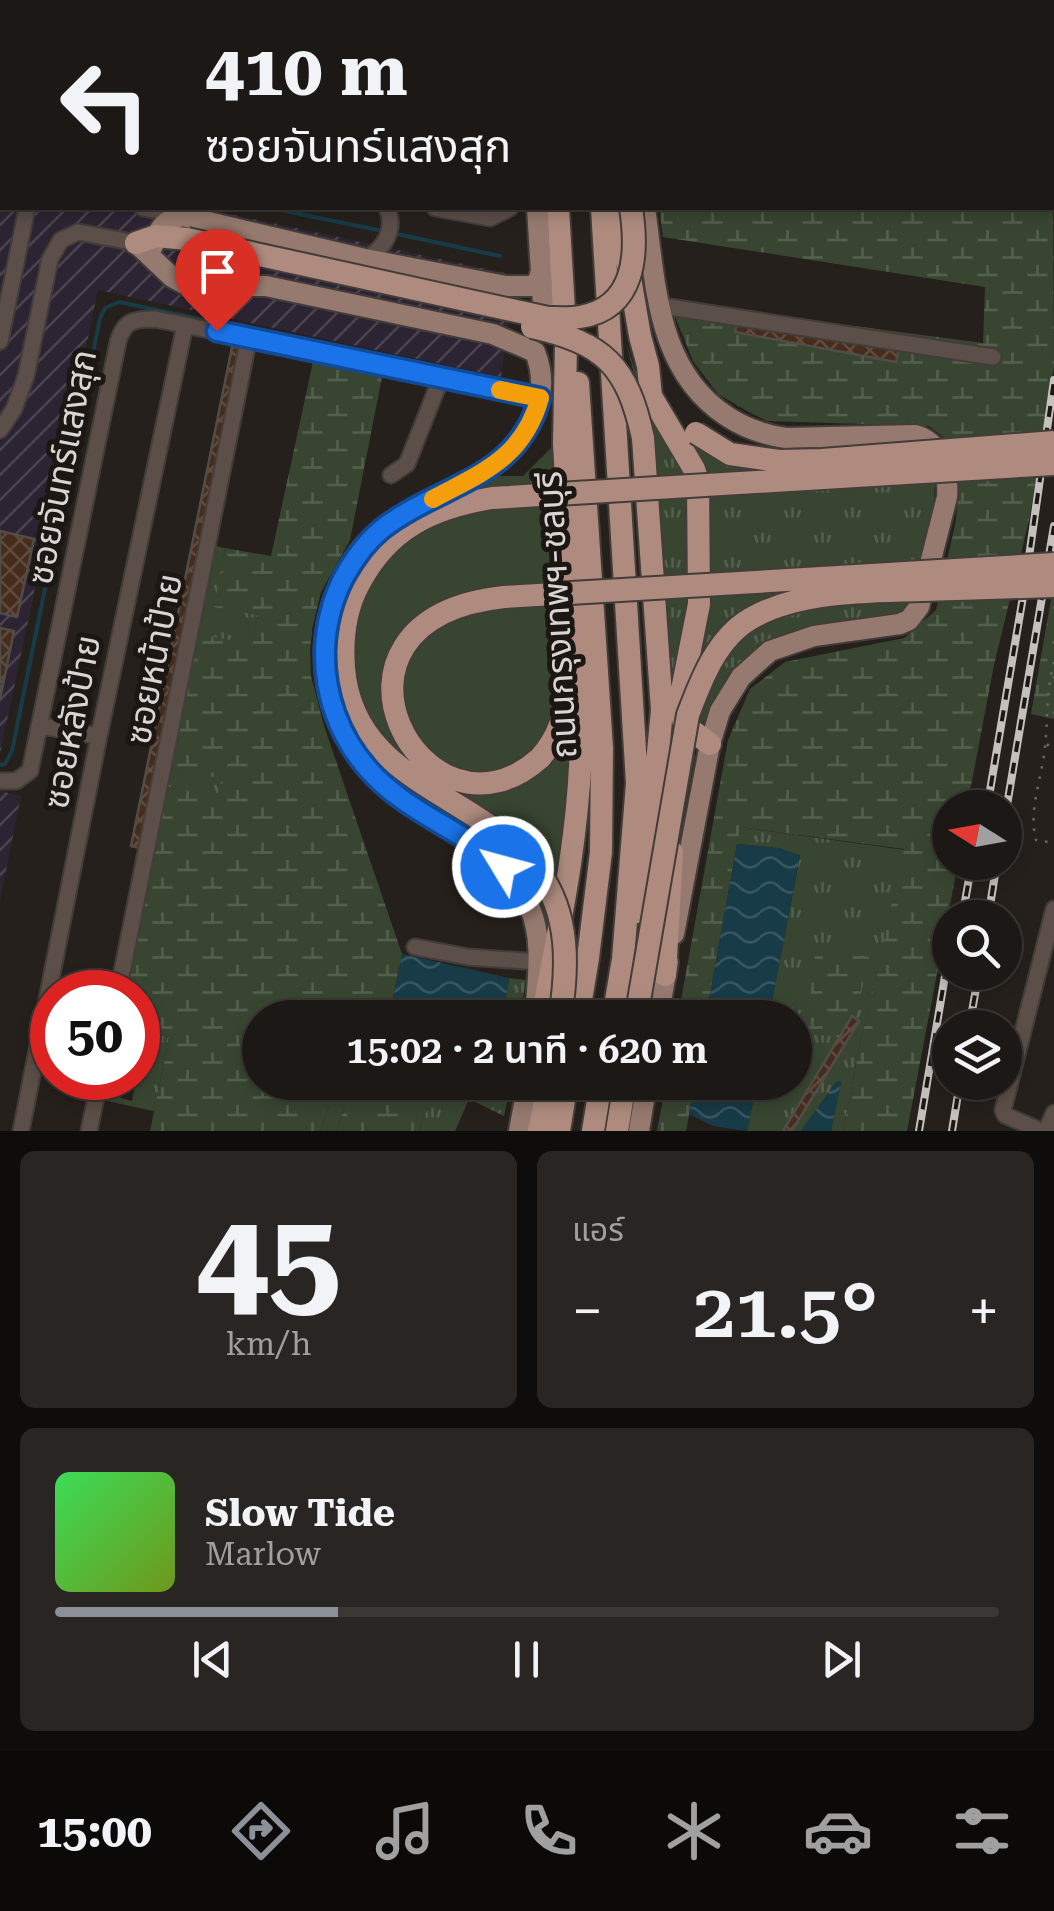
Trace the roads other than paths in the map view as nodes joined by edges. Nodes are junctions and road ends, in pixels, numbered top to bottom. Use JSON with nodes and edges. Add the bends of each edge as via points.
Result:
{"nodes":[{"id":1,"x":26,"y":210,"type":"edge"},
{"id":2,"x":148,"y":210,"type":"edge"},
{"id":3,"x":388,"y":210,"type":"edge"},
{"id":4,"x":446,"y":210,"type":"edge"},
{"id":5,"x":506,"y":210,"type":"edge"},
{"id":6,"x":537,"y":210,"type":"edge"},
{"id":7,"x":558,"y":210,"type":"edge"},
{"id":8,"x":567,"y":210,"type":"edge"},
{"id":9,"x":602,"y":210,"type":"edge"},
{"id":10,"x":618,"y":210,"type":"edge"},
{"id":11,"x":632,"y":210,"type":"edge"},
{"id":12,"x":645,"y":210,"type":"edge"},
{"id":13,"x":184,"y":227,"type":"junction"},
{"id":14,"x":148,"y":246,"type":"junction"},
{"id":15,"x":365,"y":259,"type":"junction"},
{"id":16,"x":542,"y":266,"type":"junction"},
{"id":17,"x":220,"y":286,"type":"junction"},
{"id":18,"x":4,"y":296,"type":"edge"},
{"id":19,"x":669,"y":307,"type":"dead end"},
{"id":20,"x":185,"y":325,"type":"junction"},
{"id":21,"x":249,"y":337,"type":"junction"},
{"id":22,"x":0,"y":341,"type":"edge"},
{"id":23,"x":515,"y":342,"type":"junction"},
{"id":24,"x":992,"y":356,"type":"dead end"},
{"id":25,"x":648,"y":366,"type":"junction"},
{"id":26,"x":441,"y":378,"type":"junction"},
{"id":27,"x":540,"y":398,"type":"junction"},
{"id":28,"x":0,"y":430,"type":"edge"},
{"id":29,"x":1054,"y":442,"type":"edge"},
{"id":30,"x":1054,"y":464,"type":"edge"},
{"id":31,"x":565,"y":470,"type":"junction"},
{"id":32,"x":391,"y":475,"type":"dead end"},
{"id":33,"x":1054,"y":564,"type":"edge"},
{"id":34,"x":1054,"y":586,"type":"edge"},
{"id":35,"x":662,"y":710,"type":"junction"},
{"id":36,"x":40,"y":726,"type":"junction"},
{"id":37,"x":99,"y":736,"type":"junction"},
{"id":38,"x":710,"y":744,"type":"junction"},
{"id":39,"x":0,"y":781,"type":"edge"},
{"id":40,"x":1054,"y":909,"type":"edge"},
{"id":41,"x":415,"y":948,"type":"dead end"},
{"id":42,"x":624,"y":958,"type":"junction"},
{"id":43,"x":540,"y":962,"type":"junction"},
{"id":44,"x":122,"y":970,"type":"edge"},
{"id":45,"x":665,"y":975,"type":"junction"},
{"id":46,"x":539,"y":1000,"type":"edge"},
{"id":47,"x":542,"y":1000,"type":"edge"},
{"id":48,"x":562,"y":1000,"type":"edge"},
{"id":49,"x":581,"y":1000,"type":"edge"},
{"id":50,"x":616,"y":1000,"type":"edge"},
{"id":51,"x":639,"y":1000,"type":"edge"},
{"id":52,"x":661,"y":1000,"type":"edge"},
{"id":53,"x":96,"y":1100,"type":"edge"},
{"id":54,"x":525,"y":1100,"type":"edge"},
{"id":55,"x":545,"y":1100,"type":"edge"},
{"id":56,"x":564,"y":1100,"type":"edge"},
{"id":57,"x":599,"y":1100,"type":"edge"},
{"id":58,"x":622,"y":1100,"type":"edge"},
{"id":59,"x":644,"y":1100,"type":"edge"},
{"id":60,"x":1054,"y":1113,"type":"edge"},
{"id":61,"x":21,"y":1131,"type":"edge"},
{"id":62,"x":90,"y":1131,"type":"edge"},
{"id":63,"x":520,"y":1131,"type":"edge"},
{"id":64,"x":539,"y":1131,"type":"edge"},
{"id":65,"x":558,"y":1131,"type":"edge"},
{"id":66,"x":593,"y":1131,"type":"edge"},
{"id":67,"x":617,"y":1131,"type":"edge"},
{"id":68,"x":639,"y":1131,"type":"edge"},
{"id":69,"x":1044,"y":1131,"type":"edge"}],
"edges":[{"from":1,"to":18,"type":"street"},
{"from":2,"to":13,"type":"street"},
{"from":3,"to":15,"type":"street","via":[[385,243]]},
{"from":4,"to":5,"type":"street","via":[[490,218]]},
{"from":6,"to":16,"type":"main road"},
{"from":7,"to":31,"type":"highway"},
{"from":8,"to":49,"type":"highway","name":"ถนนกรุงเทพฯ-ชลบุรี","via":[[602,748],[601,852]]},
{"from":9,"to":42,"type":"highway","name":"ถนนกรุงเทพฯ-ชลบุรี","via":[[637,782]]},
{"from":10,"to":25,"type":"highway"},
{"from":11,"to":13,"type":"highway","bridge":true,"via":[[634,262],[620,296],[578,318],[548,318]]},
{"from":12,"to":38,"type":"main road","via":[[672,353],[701,397],[738,423],[773,436],[925,438],[934,444],[948,483],[915,614],[900,624],[814,636],[770,651],[732,688]]},
{"from":13,"to":14,"type":"highway"},
{"from":13,"to":15,"type":"main road"},
{"from":14,"to":17,"type":"main road","via":[[188,286]]},
{"from":14,"to":28,"type":"street","via":[[78,232],[60,240],[50,259],[26,376]]},
{"from":15,"to":16,"type":"main road","via":[[524,288],[538,282]]},
{"from":16,"to":23,"type":"main road","via":[[544,306],[537,332]]},
{"from":17,"to":23,"type":"main road","via":[[266,286]]},
{"from":17,"to":35,"type":"highway","bridge":true,"via":[[209,276],[214,264],[240,262],[559,334],[593,348],[621,374],[643,438]]},
{"from":18,"to":22,"type":"street"},
{"from":19,"to":24,"type":"street"},
{"from":20,"to":21,"type":"street","name":"ซอยจันทร์แสงสุก"},
{"from":20,"to":36,"type":"street","name":"ซอยจันทร์แสงสุก","via":[[138,318],[120,334]]},
{"from":20,"to":37,"type":"street","name":"ซอยหลังป้าย"},
{"from":21,"to":26,"type":"street","name":"ซอยจันทร์แสงสุก"},
{"from":21,"to":44,"type":"street","name":"ซอยหน้าป้าย"},
{"from":23,"to":27,"type":"main road","via":[[535,352]]},
{"from":25,"to":29,"type":"highway","bridge":true,"via":[[672,410],[730,454],[822,460]]},
{"from":25,"to":38,"type":"highway","via":[[650,396],[698,480],[700,604],[680,700],[684,725]]},
{"from":26,"to":27,"type":"street","name":"ซอยจันทร์แสงสุก"},
{"from":26,"to":32,"type":"street","via":[[408,464]]},
{"from":27,"to":43,"type":"main road","via":[[526,432],[496,464],[370,540],[333,602],[325,675],[333,711],[358,758],[389,790],[503,867],[531,910]]},
{"from":30,"to":48,"type":"highway","bridge":true,"via":[[492,498],[436,512],[384,546],[348,612],[348,693],[367,733],[393,762],[498,832],[538,870],[554,897],[563,934]]},
{"from":31,"to":33,"type":"highway","bridge":true,"via":[[561,535],[567,641],[567,696],[555,738],[521,773],[478,782],[440,773],[406,741],[397,722],[394,676],[405,647],[429,620],[470,602],[504,597]]},
{"from":31,"to":47,"type":"highway","via":[[580,769],[572,856]]},
{"from":34,"to":51,"type":"highway","bridge":true,"via":[[843,592],[768,611],[732,634],[704,674],[688,715]]},
{"from":35,"to":42,"type":"highway","via":[[645,889]]},
{"from":35,"to":45,"type":"highway","via":[[672,754],[673,810]]},
{"from":36,"to":37,"type":"street"},
{"from":36,"to":39,"type":"street","name":"ซอยจันทร์แสงสุก","via":[[30,771],[16,781]]},
{"from":37,"to":61,"type":"street","name":"ซอยหลังป้าย"},
{"from":38,"to":45,"type":"main road"},
{"from":40,"to":69,"type":"street","via":[[1004,1110],[1012,1120]]},
{"from":41,"to":43,"type":"street"},
{"from":42,"to":50,"type":"highway","name":"ถนนกรุงเทพฯ-ชลบุรี"},
{"from":43,"to":46,"type":"main road"},
{"from":45,"to":52,"type":"main road"},
{"from":53,"to":62,"type":"street"},
{"from":54,"to":63,"type":"main road"},
{"from":55,"to":64,"type":"highway"},
{"from":56,"to":65,"type":"highway"},
{"from":57,"to":66,"type":"highway"},
{"from":58,"to":67,"type":"highway"},
{"from":59,"to":68,"type":"main road"},
{"from":60,"to":69,"type":"street"}]}
